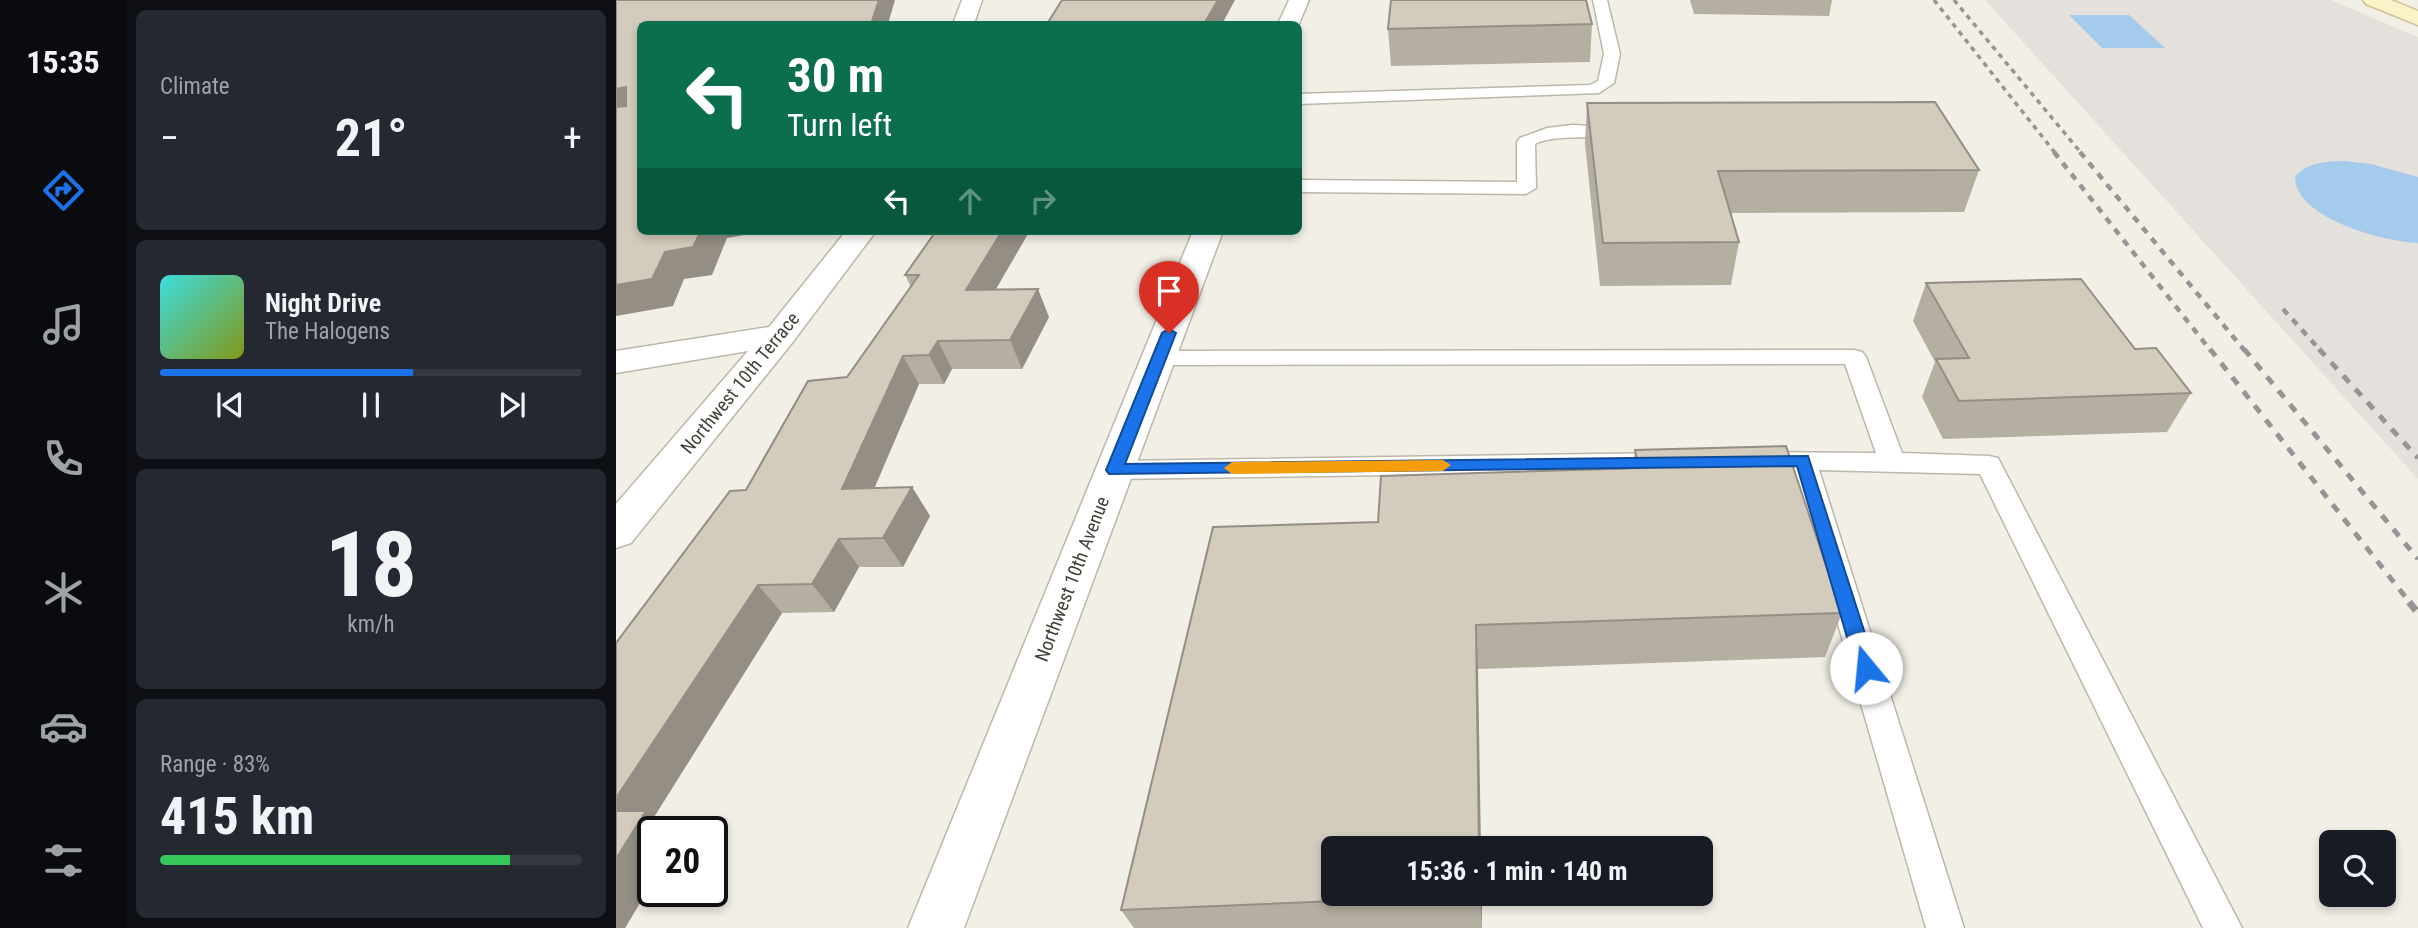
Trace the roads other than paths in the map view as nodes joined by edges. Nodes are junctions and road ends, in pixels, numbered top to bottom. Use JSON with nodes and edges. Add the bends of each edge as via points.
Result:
{"nodes":[{"id":1,"x":972,"y":0,"type":"edge"},
{"id":2,"x":1299,"y":0,"type":"edge"},
{"id":3,"x":1600,"y":0,"type":"edge"},
{"id":4,"x":2373,"y":0,"type":"edge"},
{"id":5,"x":2418,"y":19,"type":"edge"},
{"id":6,"x":965,"y":21,"type":"edge"},
{"id":7,"x":1290,"y":21,"type":"edge"},
{"id":8,"x":1302,"y":99,"type":"edge"},
{"id":9,"x":1640,"y":132,"type":"edge"},
{"id":10,"x":1302,"y":186,"type":"edge"},
{"id":11,"x":858,"y":235,"type":"edge"},
{"id":12,"x":1206,"y":235,"type":"edge"},
{"id":13,"x":780,"y":336,"type":"junction"},
{"id":14,"x":1159,"y":358,"type":"junction"},
{"id":15,"x":616,"y":362,"type":"edge"},
{"id":16,"x":1803,"y":460,"type":"junction"},
{"id":17,"x":1734,"y":461,"type":"edge"},
{"id":18,"x":1693,"y":462,"type":"edge"},
{"id":19,"x":1892,"y":462,"type":"junction"},
{"id":20,"x":1114,"y":470,"type":"junction"},
{"id":21,"x":616,"y":532,"type":"edge"},
{"id":22,"x":936,"y":928,"type":"edge"},
{"id":23,"x":1945,"y":928,"type":"edge"},
{"id":24,"x":2222,"y":928,"type":"edge"}],
"edges":[{"from":1,"to":6,"type":"street"},
{"from":2,"to":7,"type":"street"},
{"from":3,"to":8,"type":"lane","via":[[1612,54],[1606,83],[1593,90]]},
{"from":4,"to":5,"type":"main road"},
{"from":9,"to":10,"type":"lane","via":[[1535,136],[1526,142],[1526,188]]},
{"from":11,"to":13,"type":"street","name":"Northwest 10th Terrace"},
{"from":12,"to":14,"type":"street","name":"Northwest 10th Avenue"},
{"from":13,"to":15,"type":"street"},
{"from":13,"to":21,"type":"street","name":"Northwest 10th Terrace"},
{"from":14,"to":19,"type":"lane","via":[[1854,357]]},
{"from":14,"to":20,"type":"street","name":"Northwest 10th Avenue"},
{"from":16,"to":17,"type":"lane"},
{"from":16,"to":19,"type":"lane"},
{"from":16,"to":23,"type":"lane"},
{"from":18,"to":20,"type":"lane"},
{"from":19,"to":24,"type":"lane","via":[[1989,465]]},
{"from":20,"to":22,"type":"street","name":"Northwest 10th Avenue"}]}
